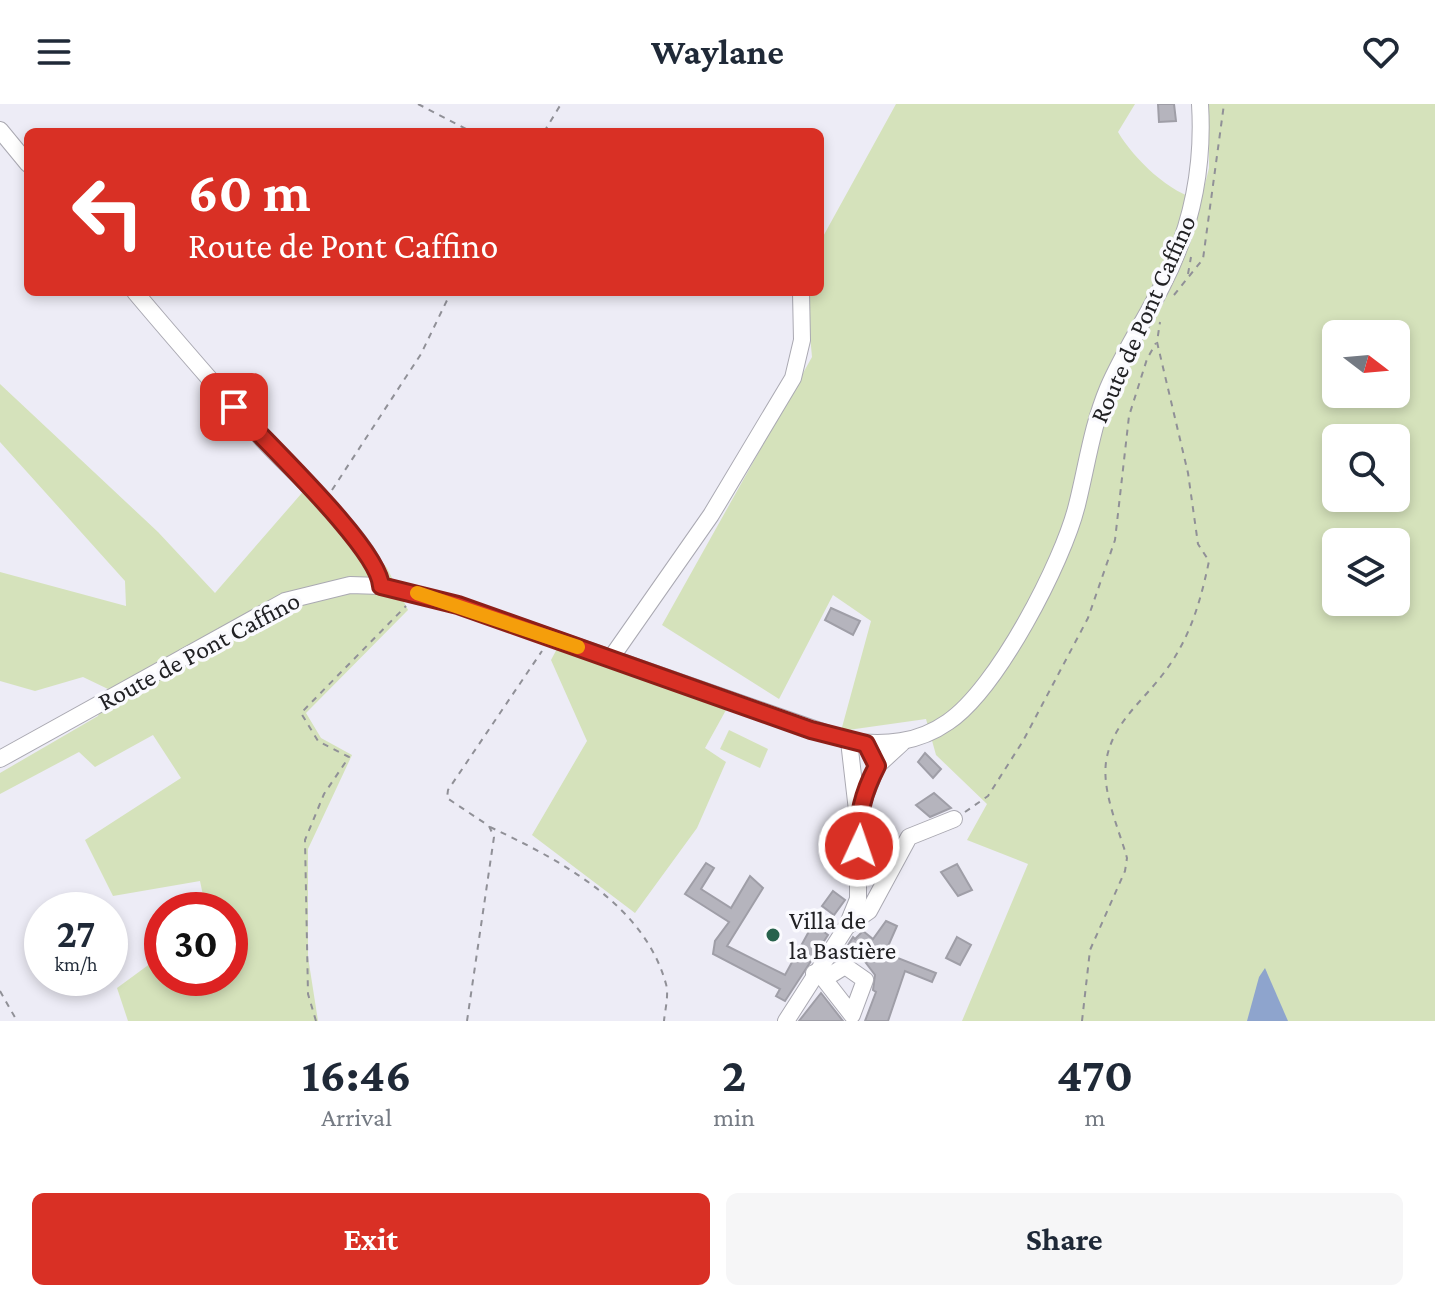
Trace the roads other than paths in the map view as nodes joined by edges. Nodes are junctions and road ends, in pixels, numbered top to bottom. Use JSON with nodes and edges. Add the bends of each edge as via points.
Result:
{"nodes":[{"id":1,"x":1200,"y":104,"type":"edge"},
{"id":2,"x":0,"y":130,"type":"edge"},
{"id":3,"x":24,"y":159,"type":"edge"},
{"id":4,"x":138,"y":296,"type":"edge"},
{"id":5,"x":801,"y":296,"type":"edge"},
{"id":6,"x":381,"y":586,"type":"junction"},
{"id":7,"x":611,"y":658,"type":"junction"},
{"id":8,"x":858,"y":742,"type":"junction"},
{"id":9,"x":902,"y":743,"type":"junction"},
{"id":10,"x":0,"y":759,"type":"edge"},
{"id":11,"x":877,"y":766,"type":"junction"},
{"id":12,"x":858,"y":819,"type":"junction"},
{"id":13,"x":954,"y":819,"type":"road end"},
{"id":14,"x":847,"y":926,"type":"junction"},
{"id":15,"x":819,"y":976,"type":"junction"},
{"id":16,"x":854,"y":1018,"type":"edge"},
{"id":17,"x":786,"y":1021,"type":"edge"}],
"edges":[{"from":1,"to":9,"type":"street","name":"Route de Pont Caffino","via":[[1199,173],[1187,229],[1109,385],[1066,537],[1019,634],[986,682],[949,722]]},
{"from":2,"to":3,"type":"street"},
{"from":4,"to":6,"type":"street","via":[[271,449],[325,501],[375,567]]},
{"from":5,"to":7,"type":"street","via":[[802,340],[793,378],[711,515]]},
{"from":6,"to":7,"type":"street","name":"Route de Pont Caffino"},
{"from":6,"to":10,"type":"street","name":"Route de Pont Caffino","via":[[335,587],[285,601]]},
{"from":7,"to":8,"type":"street","name":"Route de Pont Caffino"},
{"from":8,"to":9,"type":"street","name":"Route de Pont Caffino"},
{"from":8,"to":11,"type":"street"},
{"from":8,"to":12,"type":"street"},
{"from":9,"to":11,"type":"street"},
{"from":11,"to":12,"type":"street"},
{"from":12,"to":14,"type":"street","via":[[858,899]]},
{"from":13,"to":14,"type":"street","via":[[909,837],[869,911]]},
{"from":14,"to":15,"type":"street"},
{"from":15,"to":16,"type":"street"},
{"from":15,"to":16,"type":"street","via":[[845,966],[865,980]]},
{"from":15,"to":17,"type":"street"}]}
